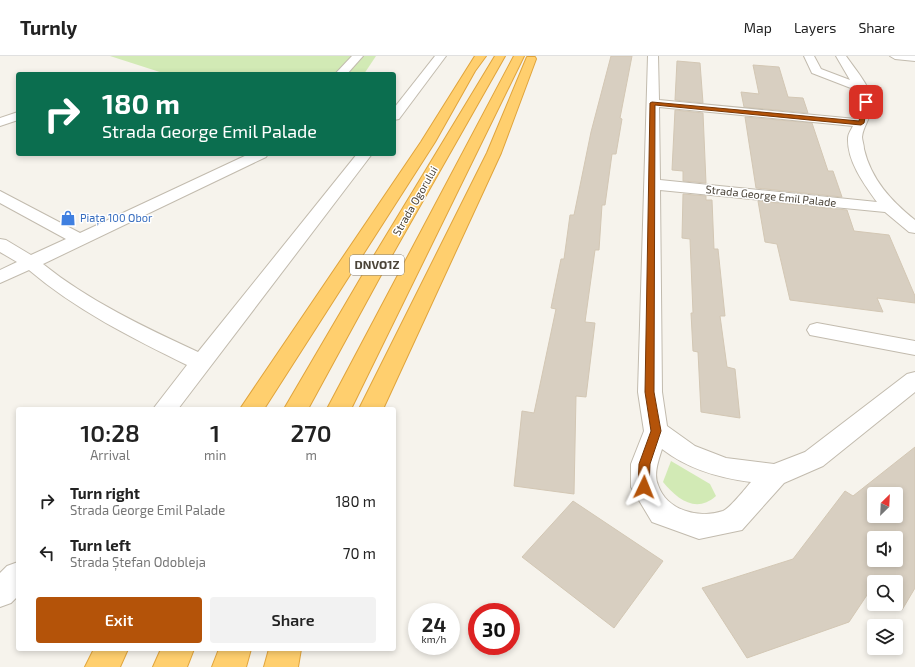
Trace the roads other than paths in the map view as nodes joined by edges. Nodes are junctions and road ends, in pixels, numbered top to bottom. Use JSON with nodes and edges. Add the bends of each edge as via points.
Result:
{"nodes":[{"id":1,"x":358,"y":56,"type":"edge"},
{"id":2,"x":441,"y":56,"type":"edge"},
{"id":3,"x":481,"y":56,"type":"edge"},
{"id":4,"x":500,"y":56,"type":"edge"},
{"id":5,"x":519,"y":56,"type":"edge"},
{"id":6,"x":532,"y":56,"type":"edge"},
{"id":7,"x":653,"y":56,"type":"edge"},
{"id":8,"x":809,"y":56,"type":"edge"},
{"id":9,"x":841,"y":56,"type":"edge"},
{"id":10,"x":895,"y":56,"type":"edge"},
{"id":11,"x":915,"y":58,"type":"edge"},
{"id":12,"x":343,"y":72,"type":"edge"},
{"id":13,"x":861,"y":88,"type":"junction"},
{"id":14,"x":652,"y":103,"type":"junction"},
{"id":15,"x":396,"y":113,"type":"edge"},
{"id":16,"x":16,"y":117,"type":"edge"},
{"id":17,"x":0,"y":122,"type":"edge"},
{"id":18,"x":861,"y":123,"type":"junction"},
{"id":19,"x":257,"y":156,"type":"edge"},
{"id":20,"x":363,"y":156,"type":"edge"},
{"id":21,"x":651,"y":184,"type":"junction"},
{"id":22,"x":0,"y":196,"type":"edge"},
{"id":23,"x":890,"y":208,"type":"junction"},
{"id":24,"x":915,"y":228,"type":"edge"},
{"id":25,"x":80,"y":240,"type":"junction"},
{"id":26,"x":0,"y":244,"type":"edge"},
{"id":27,"x":41,"y":271,"type":"junction"},
{"id":28,"x":0,"y":277,"type":"edge"},
{"id":29,"x":817,"y":330,"type":"dead end"},
{"id":30,"x":915,"y":348,"type":"edge"},
{"id":31,"x":202,"y":363,"type":"junction"},
{"id":32,"x":915,"y":380,"type":"edge"},
{"id":33,"x":168,"y":407,"type":"edge"},
{"id":34,"x":253,"y":407,"type":"edge"},
{"id":35,"x":297,"y":407,"type":"edge"},
{"id":36,"x":340,"y":407,"type":"edge"},
{"id":37,"x":372,"y":407,"type":"edge"},
{"id":38,"x":656,"y":431,"type":"junction"},
{"id":39,"x":775,"y":475,"type":"junction"},
{"id":40,"x":16,"y":578,"type":"edge"},
{"id":41,"x":0,"y":593,"type":"edge"},
{"id":42,"x":111,"y":651,"type":"edge"},
{"id":43,"x":177,"y":651,"type":"edge"},
{"id":44,"x":234,"y":651,"type":"edge"},
{"id":45,"x":285,"y":651,"type":"edge"},
{"id":46,"x":102,"y":667,"type":"edge"},
{"id":47,"x":170,"y":667,"type":"edge"},
{"id":48,"x":229,"y":667,"type":"edge"},
{"id":49,"x":281,"y":667,"type":"edge"}],
"edges":[{"from":1,"to":12,"type":"street"},
{"from":2,"to":15,"type":"street"},
{"from":3,"to":34,"type":"highway","via":[[428,142]]},
{"from":4,"to":35,"type":"highway","name":"Strada Ogorului","number":"DNVO1Z"},
{"from":5,"to":36,"type":"highway","name":"Strada Ogorului","number":"DNVO1Z"},
{"from":6,"to":37,"type":"highway","via":[[494,153]]},
{"from":7,"to":14,"type":"street"},
{"from":8,"to":13,"type":"street","via":[[816,71]]},
{"from":9,"to":13,"type":"street"},
{"from":10,"to":11,"type":"street"},
{"from":13,"to":18,"type":"street","via":[[866,102]]},
{"from":14,"to":18,"type":"street"},
{"from":14,"to":21,"type":"street"},
{"from":16,"to":17,"type":"street"},
{"from":18,"to":23,"type":"street","via":[[855,137],[859,157],[866,176]]},
{"from":19,"to":25,"type":"street"},
{"from":20,"to":31,"type":"street"},
{"from":21,"to":23,"type":"street","name":"Strada George Emil Palade"},
{"from":21,"to":38,"type":"street","via":[[650,392]]},
{"from":22,"to":25,"type":"street"},
{"from":23,"to":24,"type":"street"},
{"from":25,"to":27,"type":"street"},
{"from":26,"to":27,"type":"street"},
{"from":27,"to":28,"type":"street"},
{"from":27,"to":31,"type":"street","via":[[132,329]]},
{"from":29,"to":30,"type":"street"},
{"from":31,"to":33,"type":"street"},
{"from":32,"to":39,"type":"street","via":[[814,459]]},
{"from":38,"to":39,"type":"street","via":[[686,453],[724,468]]},
{"from":38,"to":39,"type":"street","via":[[644,464],[644,487],[662,514],[699,527],[732,521]]},
{"from":40,"to":41,"type":"street"},
{"from":42,"to":46,"type":"highway"},
{"from":43,"to":47,"type":"highway"},
{"from":44,"to":48,"type":"highway"},
{"from":45,"to":49,"type":"highway"}]}
